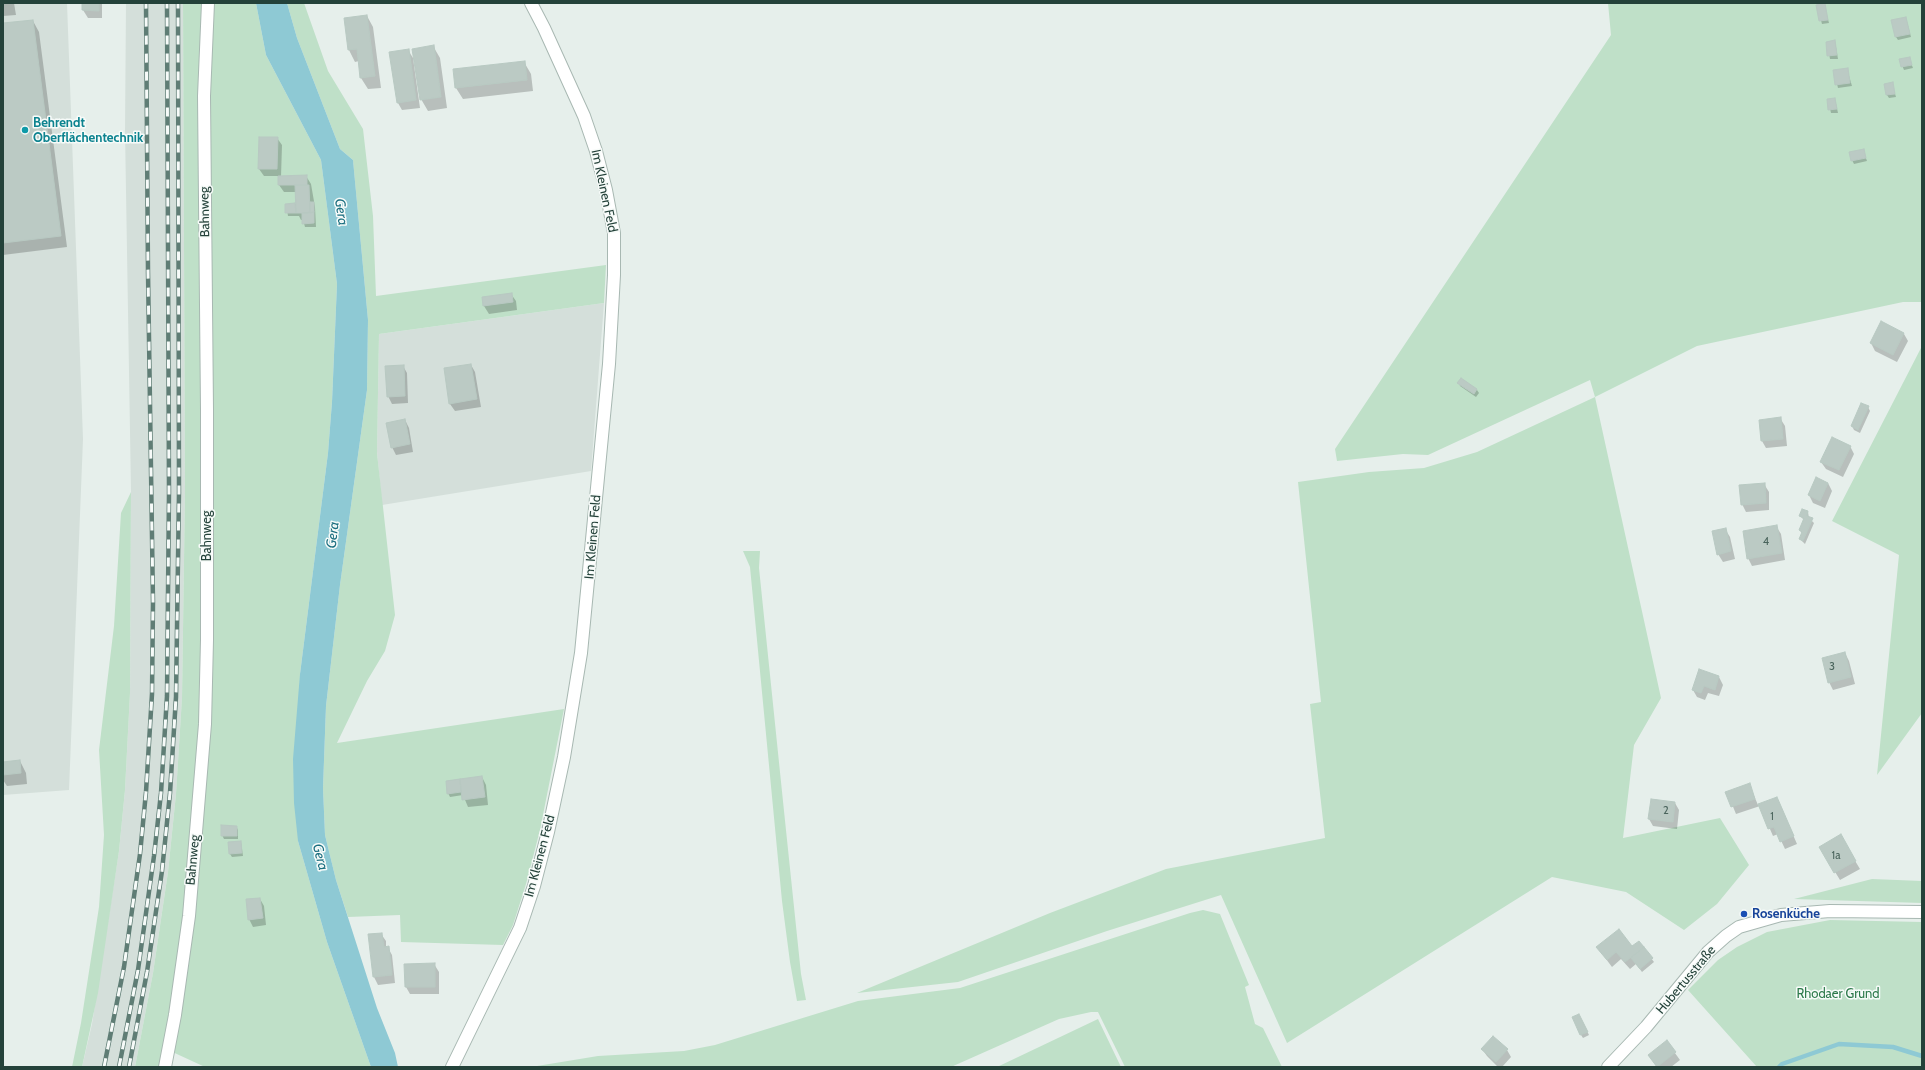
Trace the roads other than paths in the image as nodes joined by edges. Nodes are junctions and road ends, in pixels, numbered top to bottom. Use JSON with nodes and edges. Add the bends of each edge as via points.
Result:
{"nodes":[{"id":1,"x":208,"y":3,"type":"edge"},
{"id":2,"x":531,"y":3,"type":"edge"},
{"id":3,"x":1922,"y":912,"type":"edge"},
{"id":4,"x":452,"y":1066,"type":"edge"},
{"id":5,"x":165,"y":1067,"type":"edge"},
{"id":6,"x":1608,"y":1067,"type":"edge"}],
"edges":[{"from":1,"to":5,"type":"street","name":"Bahnweg","via":[[204,96],[207,402],[205,724],[189,916]]},
{"from":2,"to":4,"type":"street","name":"Im Kleinen Feld","via":[[584,116],[606,190],[614,233],[609,364],[581,653],[564,757],[534,886],[520,928]]},
{"from":3,"to":6,"type":"street","name":"Hubertusstraße","via":[[1830,911],[1781,915],[1739,928],[1708,952],[1646,1027]]}]}
